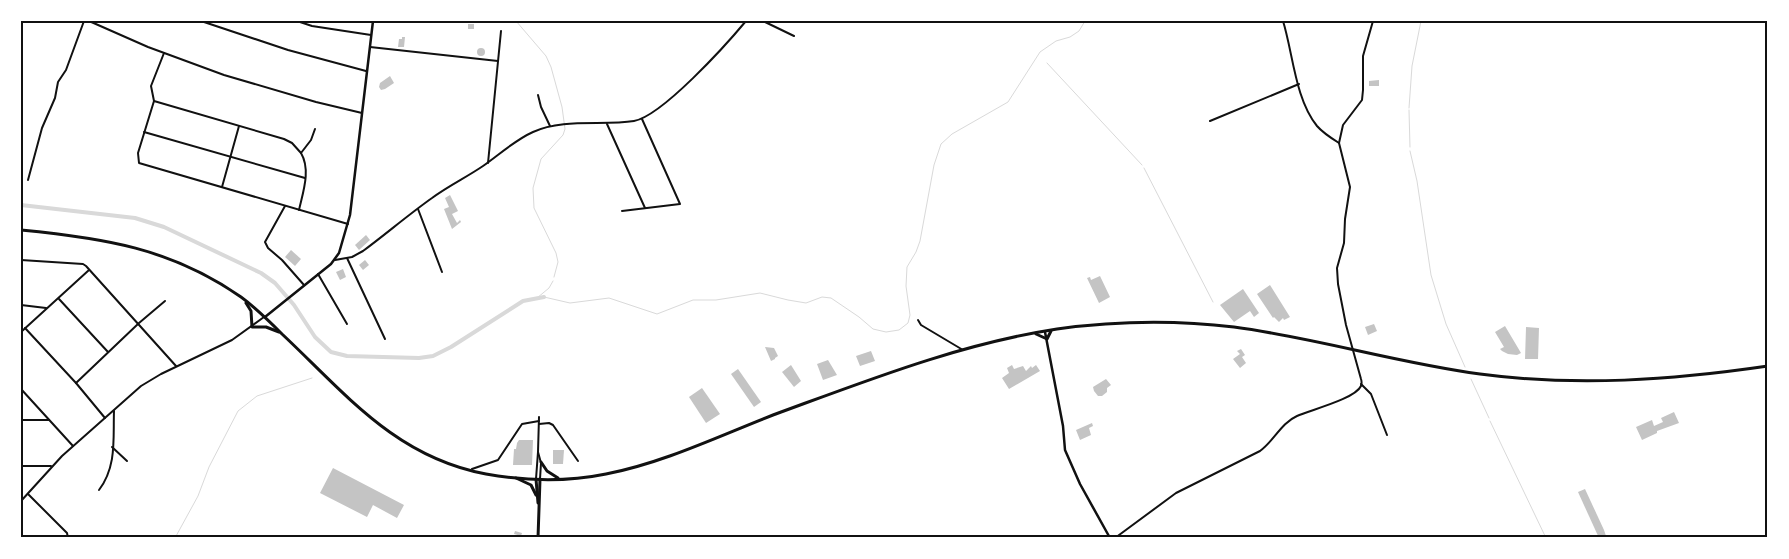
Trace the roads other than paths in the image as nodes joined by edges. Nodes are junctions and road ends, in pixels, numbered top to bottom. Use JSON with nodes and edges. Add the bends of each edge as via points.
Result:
{"nodes":[{"id":1,"x":84,"y":21,"type":"edge"},
{"id":2,"x":89,"y":21,"type":"edge"},
{"id":3,"x":201,"y":21,"type":"edge"},
{"id":4,"x":297,"y":21,"type":"edge"},
{"id":5,"x":373,"y":21,"type":"edge"},
{"id":6,"x":746,"y":21,"type":"edge"},
{"id":7,"x":764,"y":21,"type":"edge"},
{"id":8,"x":1283,"y":21,"type":"edge"},
{"id":9,"x":1372,"y":21,"type":"edge"},
{"id":10,"x":501,"y":31,"type":"dead end"},
{"id":11,"x":372,"y":35,"type":"junction"},
{"id":12,"x":794,"y":36,"type":"dead end"},
{"id":13,"x":370,"y":47,"type":"junction"},
{"id":14,"x":164,"y":53,"type":"junction"},
{"id":15,"x":498,"y":61,"type":"junction"},
{"id":16,"x":367,"y":71,"type":"junction"},
{"id":17,"x":1299,"y":84,"type":"junction"},
{"id":18,"x":538,"y":95,"type":"dead end"},
{"id":19,"x":154,"y":101,"type":"junction"},
{"id":20,"x":362,"y":113,"type":"junction"},
{"id":21,"x":642,"y":119,"type":"junction"},
{"id":22,"x":1210,"y":121,"type":"dead end"},
{"id":23,"x":607,"y":123,"type":"junction"},
{"id":24,"x":239,"y":126,"type":"junction"},
{"id":25,"x":550,"y":127,"type":"junction"},
{"id":26,"x":315,"y":129,"type":"dead end"},
{"id":27,"x":144,"y":132,"type":"junction"},
{"id":28,"x":1338,"y":143,"type":"junction"},
{"id":29,"x":302,"y":153,"type":"junction"},
{"id":30,"x":230,"y":157,"type":"junction"},
{"id":31,"x":488,"y":163,"type":"junction"},
{"id":32,"x":306,"y":178,"type":"junction"},
{"id":33,"x":28,"y":180,"type":"dead end"},
{"id":34,"x":222,"y":187,"type":"junction"},
{"id":35,"x":285,"y":206,"type":"junction"},
{"id":36,"x":418,"y":208,"type":"junction"},
{"id":37,"x":645,"y":208,"type":"junction"},
{"id":38,"x":299,"y":210,"type":"junction"},
{"id":39,"x":622,"y":212,"type":"dead end"},
{"id":40,"x":348,"y":224,"type":"junction"},
{"id":41,"x":21,"y":230,"type":"edge"},
{"id":42,"x":348,"y":258,"type":"junction"},
{"id":43,"x":21,"y":260,"type":"edge"},
{"id":44,"x":335,"y":260,"type":"junction"},
{"id":45,"x":89,"y":270,"type":"junction"},
{"id":46,"x":442,"y":272,"type":"dead end"},
{"id":47,"x":318,"y":274,"type":"junction"},
{"id":48,"x":304,"y":286,"type":"junction"},
{"id":49,"x":58,"y":298,"type":"junction"},
{"id":50,"x":165,"y":300,"type":"dead end"},
{"id":51,"x":244,"y":300,"type":"junction"},
{"id":52,"x":21,"y":305,"type":"edge"},
{"id":53,"x":47,"y":308,"type":"junction"},
{"id":54,"x":265,"y":317,"type":"junction"},
{"id":55,"x":918,"y":320,"type":"dead end"},
{"id":56,"x":139,"y":323,"type":"junction"},
{"id":57,"x":347,"y":324,"type":"dead end"},
{"id":58,"x":252,"y":327,"type":"junction"},
{"id":59,"x":25,"y":328,"type":"junction"},
{"id":60,"x":1051,"y":330,"type":"junction"},
{"id":61,"x":21,"y":332,"type":"edge"},
{"id":62,"x":281,"y":332,"type":"junction"},
{"id":63,"x":1045,"y":332,"type":"junction"},
{"id":64,"x":1036,"y":333,"type":"junction"},
{"id":65,"x":385,"y":339,"type":"dead end"},
{"id":66,"x":1046,"y":339,"type":"junction"},
{"id":67,"x":963,"y":350,"type":"junction"},
{"id":68,"x":1352,"y":350,"type":"junction"},
{"id":69,"x":108,"y":352,"type":"junction"},
{"id":70,"x":176,"y":366,"type":"junction"},
{"id":71,"x":1768,"y":366,"type":"edge"},
{"id":72,"x":76,"y":383,"type":"junction"},
{"id":73,"x":1361,"y":384,"type":"junction"},
{"id":74,"x":21,"y":389,"type":"edge"},
{"id":75,"x":114,"y":411,"type":"junction"},
{"id":76,"x":539,"y":417,"type":"dead end"},
{"id":77,"x":105,"y":418,"type":"junction"},
{"id":78,"x":21,"y":420,"type":"edge"},
{"id":79,"x":48,"y":420,"type":"junction"},
{"id":80,"x":539,"y":423,"type":"junction"},
{"id":81,"x":1387,"y":435,"type":"dead end"},
{"id":82,"x":73,"y":446,"type":"junction"},
{"id":83,"x":112,"y":447,"type":"junction"},
{"id":84,"x":538,"y":452,"type":"junction"},
{"id":85,"x":127,"y":461,"type":"dead end"},
{"id":86,"x":578,"y":461,"type":"dead end"},
{"id":87,"x":541,"y":462,"type":"junction"},
{"id":88,"x":21,"y":466,"type":"edge"},
{"id":89,"x":53,"y":466,"type":"junction"},
{"id":90,"x":471,"y":470,"type":"junction"},
{"id":91,"x":511,"y":476,"type":"junction"},
{"id":92,"x":538,"y":479,"type":"junction"},
{"id":93,"x":561,"y":479,"type":"junction"},
{"id":94,"x":99,"y":490,"type":"dead end"},
{"id":95,"x":28,"y":494,"type":"junction"},
{"id":96,"x":536,"y":495,"type":"junction"},
{"id":97,"x":21,"y":501,"type":"edge"},
{"id":98,"x":538,"y":504,"type":"junction"},
{"id":99,"x":68,"y":538,"type":"edge"},
{"id":100,"x":538,"y":538,"type":"edge"},
{"id":101,"x":1110,"y":538,"type":"edge"},
{"id":102,"x":1115,"y":538,"type":"edge"}],
"edges":[{"from":1,"to":33,"type":"street","via":[[66,70],[58,82]]},
{"from":2,"to":14,"type":"street"},
{"from":3,"to":16,"type":"street","via":[[288,50]]},
{"from":4,"to":11,"type":"street"},
{"from":5,"to":11,"type":"street"},
{"from":6,"to":21,"type":"street","via":[[718,54],[665,103]]},
{"from":7,"to":12,"type":"street"},
{"from":8,"to":17,"type":"street"},
{"from":9,"to":28,"type":"street","via":[[1363,56],[1362,100],[1343,125]]},
{"from":10,"to":15,"type":"street"},
{"from":11,"to":13,"type":"street"},
{"from":13,"to":15,"type":"street"},
{"from":13,"to":16,"type":"street"},
{"from":14,"to":19,"type":"street","via":[[150,86]]},
{"from":14,"to":20,"type":"street","via":[[258,86]]},
{"from":15,"to":31,"type":"street"},
{"from":16,"to":20,"type":"street"},
{"from":17,"to":22,"type":"street"},
{"from":17,"to":28,"type":"street","via":[[1312,119]]},
{"from":18,"to":25,"type":"street"},
{"from":19,"to":24,"type":"street"},
{"from":19,"to":27,"type":"street"},
{"from":20,"to":40,"type":"street"},
{"from":21,"to":23,"type":"street"},
{"from":21,"to":37,"type":"street","via":[[680,204]]},
{"from":23,"to":25,"type":"street"},
{"from":23,"to":37,"type":"street"},
{"from":24,"to":29,"type":"street","via":[[289,141]]},
{"from":24,"to":30,"type":"street"},
{"from":25,"to":31,"type":"street","via":[[522,138]]},
{"from":26,"to":29,"type":"street"},
{"from":27,"to":30,"type":"street"},
{"from":27,"to":34,"type":"street","via":[[138,153],[139,163]]},
{"from":28,"to":68,"type":"street","via":[[1350,187],[1338,284]]},
{"from":29,"to":32,"type":"street"},
{"from":30,"to":32,"type":"street"},
{"from":30,"to":34,"type":"street"},
{"from":31,"to":36,"type":"street"},
{"from":32,"to":38,"type":"street"},
{"from":34,"to":35,"type":"street"},
{"from":35,"to":38,"type":"street"},
{"from":35,"to":48,"type":"street","via":[[265,244]]},
{"from":36,"to":42,"type":"street","via":[[364,251]]},
{"from":36,"to":46,"type":"street"},
{"from":37,"to":39,"type":"street"},
{"from":38,"to":40,"type":"street"},
{"from":40,"to":44,"type":"street"},
{"from":41,"to":51,"type":"main road","via":[[98,239],[155,253],[200,272]]},
{"from":42,"to":44,"type":"street"},
{"from":42,"to":65,"type":"street"},
{"from":43,"to":45,"type":"street","via":[[83,264]]},
{"from":44,"to":47,"type":"street"},
{"from":45,"to":49,"type":"street"},
{"from":45,"to":56,"type":"street"},
{"from":47,"to":48,"type":"street"},
{"from":47,"to":57,"type":"street"},
{"from":48,"to":54,"type":"street"},
{"from":49,"to":53,"type":"street"},
{"from":49,"to":69,"type":"street"},
{"from":50,"to":56,"type":"street"},
{"from":51,"to":54,"type":"main road"},
{"from":51,"to":58,"type":"main road","via":[[251,311]]},
{"from":52,"to":53,"type":"street"},
{"from":53,"to":59,"type":"street"},
{"from":54,"to":58,"type":"street"},
{"from":54,"to":62,"type":"main road"},
{"from":55,"to":67,"type":"street"},
{"from":56,"to":69,"type":"street"},
{"from":56,"to":70,"type":"street"},
{"from":58,"to":62,"type":"main road"},
{"from":58,"to":70,"type":"street"},
{"from":59,"to":61,"type":"street"},
{"from":59,"to":72,"type":"street"},
{"from":60,"to":63,"type":"main road"},
{"from":60,"to":66,"type":"main road"},
{"from":60,"to":68,"type":"main road","via":[[1138,322],[1201,324],[1277,334]]},
{"from":62,"to":90,"type":"main road","via":[[349,400],[378,424],[422,451]]},
{"from":63,"to":64,"type":"main road"},
{"from":63,"to":66,"type":"street"},
{"from":64,"to":66,"type":"main road"},
{"from":64,"to":67,"type":"main road"},
{"from":66,"to":101,"type":"street","via":[[1065,450]]},
{"from":67,"to":93,"type":"main road","via":[[878,376],[642,464],[602,475]]},
{"from":68,"to":71,"type":"main road","via":[[1482,374],[1579,381],[1666,378]]},
{"from":68,"to":73,"type":"street"},
{"from":69,"to":72,"type":"street"},
{"from":70,"to":75,"type":"street","via":[[141,386]]},
{"from":72,"to":77,"type":"street"},
{"from":73,"to":81,"type":"street","via":[[1372,396]]},
{"from":73,"to":102,"type":"street","via":[[1343,398],[1295,416],[1268,446],[1176,493]]},
{"from":74,"to":79,"type":"street"},
{"from":75,"to":77,"type":"street"},
{"from":75,"to":83,"type":"street"},
{"from":76,"to":80,"type":"street"},
{"from":77,"to":82,"type":"street"},
{"from":78,"to":79,"type":"street"},
{"from":79,"to":82,"type":"street"},
{"from":80,"to":84,"type":"street"},
{"from":80,"to":86,"type":"street","via":[[553,425]]},
{"from":80,"to":90,"type":"street","via":[[522,424],[498,460]]},
{"from":82,"to":89,"type":"street"},
{"from":83,"to":85,"type":"street"},
{"from":83,"to":94,"type":"street","via":[[110,471]]},
{"from":84,"to":87,"type":"street"},
{"from":84,"to":92,"type":"street"},
{"from":87,"to":92,"type":"street"},
{"from":87,"to":93,"type":"main road","via":[[547,471]]},
{"from":88,"to":89,"type":"street"},
{"from":89,"to":95,"type":"street"},
{"from":90,"to":91,"type":"main road"},
{"from":91,"to":92,"type":"main road"},
{"from":91,"to":96,"type":"main road","via":[[528,483]]},
{"from":92,"to":93,"type":"main road"},
{"from":92,"to":96,"type":"main road"},
{"from":92,"to":98,"type":"main road"},
{"from":95,"to":97,"type":"street"},
{"from":95,"to":99,"type":"street","via":[[67,533]]},
{"from":96,"to":98,"type":"main road"},
{"from":98,"to":100,"type":"main road"}]}
